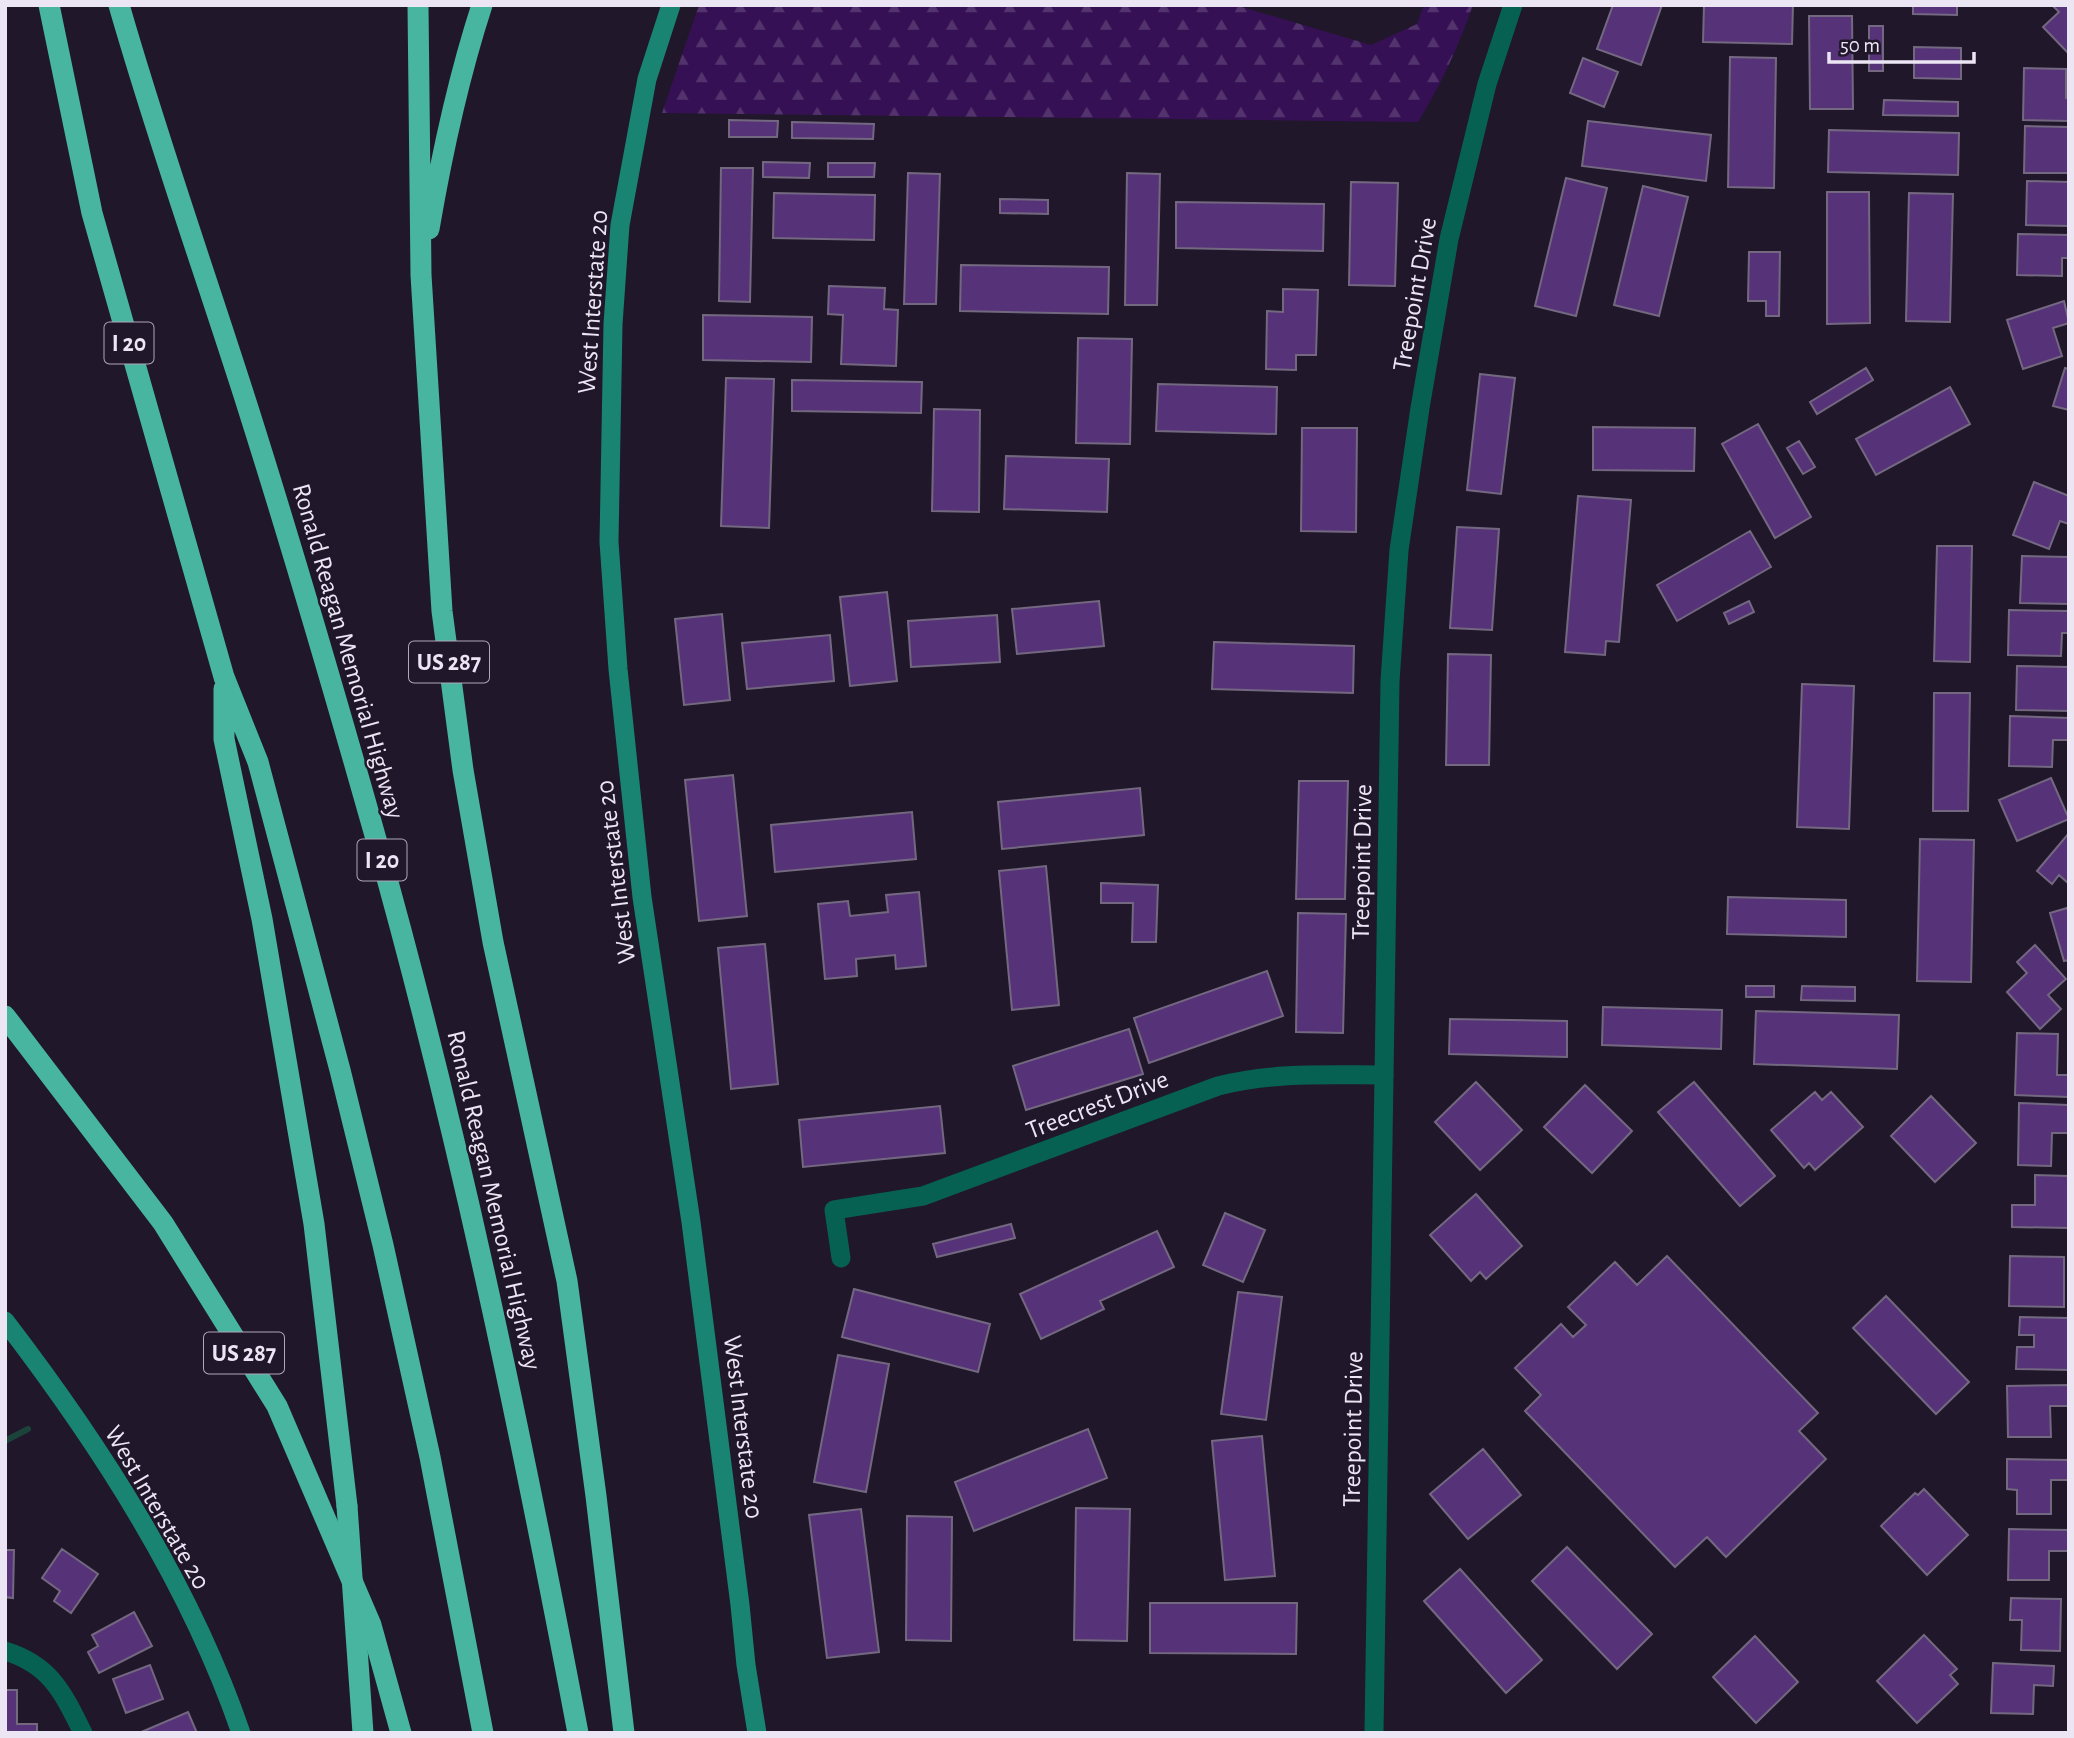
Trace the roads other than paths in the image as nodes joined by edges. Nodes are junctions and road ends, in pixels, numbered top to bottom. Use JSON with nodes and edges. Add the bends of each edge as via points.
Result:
{"nodes":[{"id":1,"x":49,"y":5,"type":"edge"},
{"id":2,"x":119,"y":5,"type":"edge"},
{"id":3,"x":418,"y":5,"type":"edge"},
{"id":4,"x":482,"y":5,"type":"edge"},
{"id":5,"x":671,"y":5,"type":"edge"},
{"id":6,"x":1513,"y":5,"type":"edge"},
{"id":7,"x":421,"y":275,"type":"junction"},
{"id":8,"x":224,"y":677,"type":"junction"},
{"id":9,"x":5,"y":1016,"type":"edge"},
{"id":10,"x":1384,"y":1075,"type":"junction"},
{"id":11,"x":841,"y":1258,"type":"dead end"},
{"id":12,"x":5,"y":1321,"type":"edge"},
{"id":13,"x":5,"y":1651,"type":"edge"},
{"id":14,"x":83,"y":1733,"type":"edge"},
{"id":15,"x":241,"y":1733,"type":"edge"},
{"id":16,"x":363,"y":1733,"type":"edge"},
{"id":17,"x":401,"y":1733,"type":"edge"},
{"id":18,"x":483,"y":1733,"type":"edge"},
{"id":19,"x":578,"y":1733,"type":"edge"},
{"id":20,"x":624,"y":1733,"type":"edge"},
{"id":21,"x":757,"y":1733,"type":"edge"},
{"id":22,"x":1374,"y":1733,"type":"edge"}],
"edges":[{"from":1,"to":8,"type":"highway","number":"I 20","via":[[92,213]]},
{"from":2,"to":19,"type":"highway","name":"Ronald Reagan Memorial Highway","number":"I 20","via":[[248,410],[381,857],[433,1053],[501,1345]]},
{"from":3,"to":7,"type":"highway","number":"US 287"},
{"from":4,"to":7,"type":"highway","via":[[445,142]]},
{"from":5,"to":21,"type":"main road","name":"West Interstate 20","via":[[647,79],[620,225],[612,324],[609,542],[642,897],[691,1222]]},
{"from":6,"to":10,"type":"street","name":"Treepoint Drive","via":[[1487,84],[1449,239],[1399,550],[1390,681]]},
{"from":7,"to":20,"type":"highway","number":"US 287","via":[[442,611],[463,769],[493,942],[567,1281]]},
{"from":8,"to":16,"type":"highway","bridge":true,"via":[[224,739],[262,919],[314,1224],[347,1506]]},
{"from":8,"to":18,"type":"highway","number":"I 20","via":[[258,762],[350,1110],[430,1457]]},
{"from":9,"to":17,"type":"highway","number":"US 287","via":[[163,1223],[277,1406],[371,1625]]},
{"from":10,"to":11,"type":"street","name":"Treecrest Drive","via":[[1253,1077],[923,1196],[834,1210]]},
{"from":10,"to":22,"type":"street","name":"Treepoint Drive"},
{"from":12,"to":15,"type":"main road","name":"West Interstate 20","via":[[60,1392],[131,1503],[225,1686]]},
{"from":13,"to":14,"type":"street","via":[[38,1665],[49,1676]]}]}
